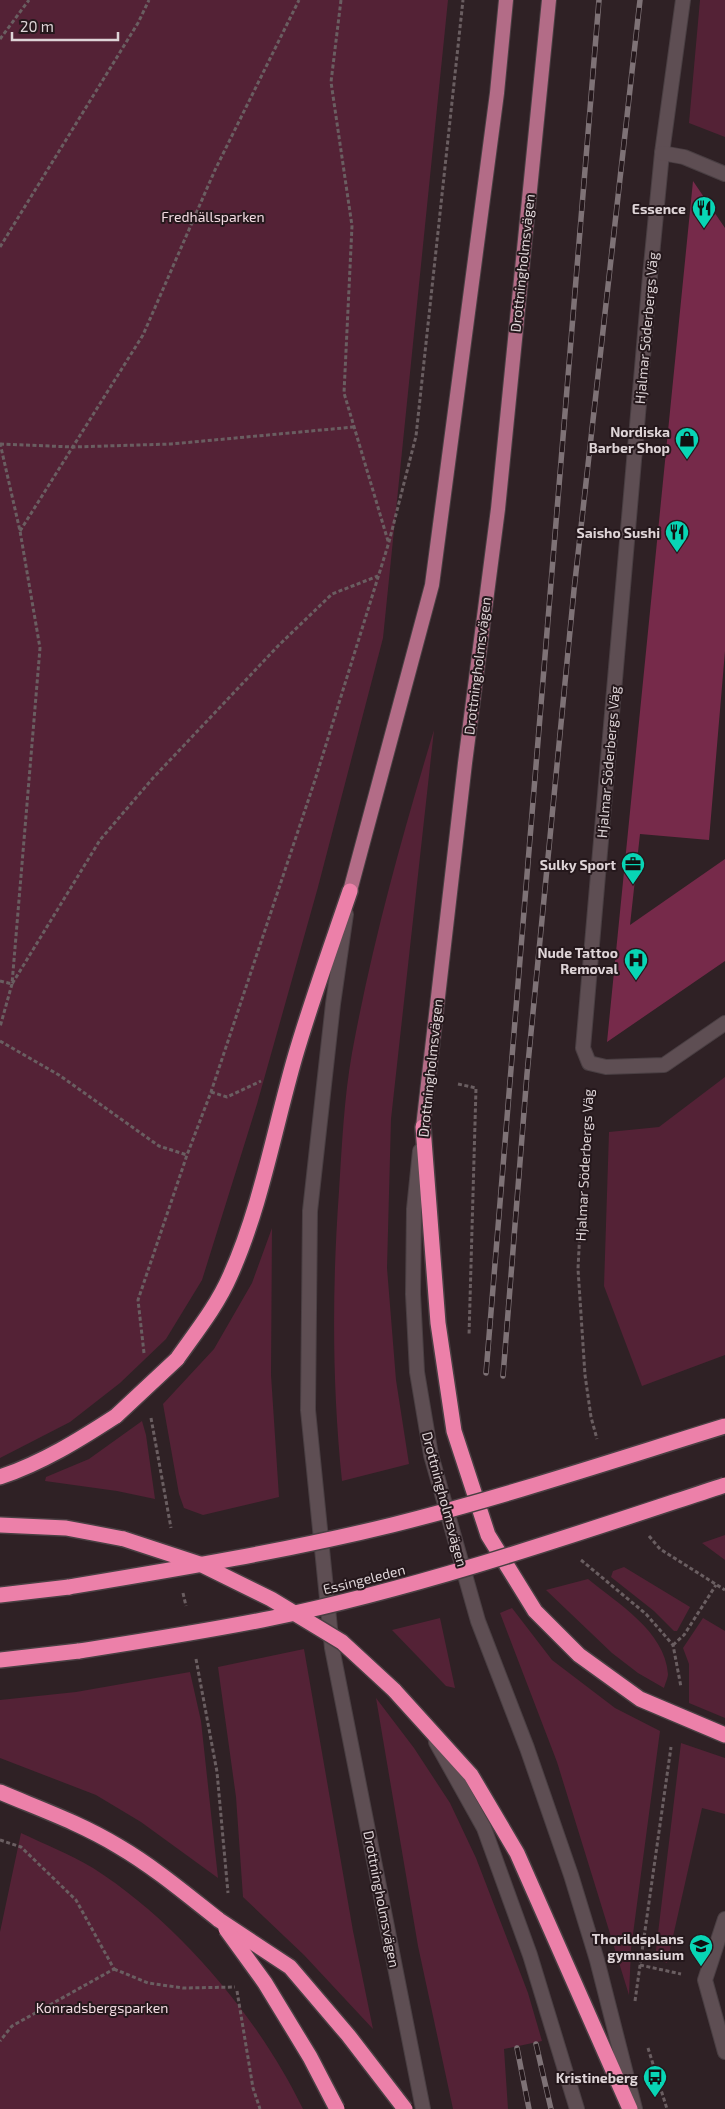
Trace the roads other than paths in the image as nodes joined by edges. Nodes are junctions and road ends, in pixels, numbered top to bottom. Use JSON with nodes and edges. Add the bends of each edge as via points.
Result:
{"nodes":[{"id":1,"x":506,"y":0,"type":"edge"},
{"id":2,"x":548,"y":0,"type":"edge"},
{"id":3,"x":684,"y":0,"type":"edge"},
{"id":4,"x":662,"y":153,"type":"junction"},
{"id":5,"x":725,"y":174,"type":"edge"},
{"id":6,"x":350,"y":891,"type":"junction"},
{"id":7,"x":725,"y":1023,"type":"edge"},
{"id":8,"x":423,"y":1127,"type":"junction"},
{"id":9,"x":725,"y":1426,"type":"edge"},
{"id":10,"x":0,"y":1477,"type":"edge"},
{"id":11,"x":725,"y":1485,"type":"edge"},
{"id":12,"x":0,"y":1525,"type":"edge"},
{"id":13,"x":0,"y":1595,"type":"edge"},
{"id":14,"x":0,"y":1660,"type":"edge"},
{"id":15,"x":428,"y":1726,"type":"junction"},
{"id":16,"x":725,"y":1736,"type":"edge"},
{"id":17,"x":0,"y":1792,"type":"edge"},
{"id":18,"x":725,"y":1918,"type":"edge"},
{"id":19,"x":219,"y":1920,"type":"junction"},
{"id":20,"x":725,"y":2052,"type":"edge"},
{"id":21,"x":337,"y":2109,"type":"edge"},
{"id":22,"x":405,"y":2109,"type":"edge"},
{"id":23,"x":424,"y":2109,"type":"edge"},
{"id":24,"x":576,"y":2109,"type":"edge"},
{"id":25,"x":630,"y":2109,"type":"edge"},
{"id":26,"x":636,"y":2109,"type":"edge"}],
"edges":[{"from":1,"to":6,"type":"main road","name":"Drottningholmsvägen","via":[[496,103],[432,585]]},
{"from":2,"to":8,"type":"main road","name":"Drottningholmsvägen","via":[[498,509]]},
{"from":3,"to":4,"type":"main road","name":"Hjalmar Söderbergs Väg"},
{"from":4,"to":5,"type":"main road","via":[[684,157]]},
{"from":4,"to":7,"type":"main road","name":"Hjalmar Söderbergs Väg","via":[[583,1048],[588,1064],[606,1067],[664,1066]]},
{"from":6,"to":10,"type":"highway","bridge":true,"via":[[295,1057],[244,1241],[230,1277],[207,1317],[177,1359],[116,1416],[53,1454]]},
{"from":6,"to":23,"type":"main road","name":"Drottningholmsvägen","via":[[310,1211],[308,1410],[332,1648]]},
{"from":8,"to":16,"type":"highway","via":[[438,1323],[454,1431],[488,1534],[535,1611],[579,1655],[640,1699]]},
{"from":8,"to":26,"type":"main road","name":"Drottningholmsvägen","via":[[414,1208],[413,1294],[417,1372],[431,1455],[478,1621],[571,1875]]},
{"from":9,"to":13,"type":"highway","bridge":true,"via":[[560,1478],[392,1524],[265,1553],[69,1587]]},
{"from":11,"to":14,"type":"highway","name":"Essingeleden","bridge":true,"via":[[407,1585],[274,1618],[176,1636]]},
{"from":12,"to":15,"type":"highway","bridge":true,"via":[[66,1528],[124,1539],[200,1564],[271,1599],[342,1642]]},
{"from":15,"to":24,"type":"main road","via":[[484,1828],[530,1955]]},
{"from":15,"to":25,"type":"highway","via":[[471,1775],[517,1853]]},
{"from":17,"to":19,"type":"highway","via":[[74,1822],[117,1845]]},
{"from":18,"to":20,"type":"main road","via":[[705,1980]]},
{"from":19,"to":21,"type":"highway","bridge":true,"via":[[265,1983]]},
{"from":19,"to":22,"type":"highway","bridge":true,"via":[[290,1967]]}]}
